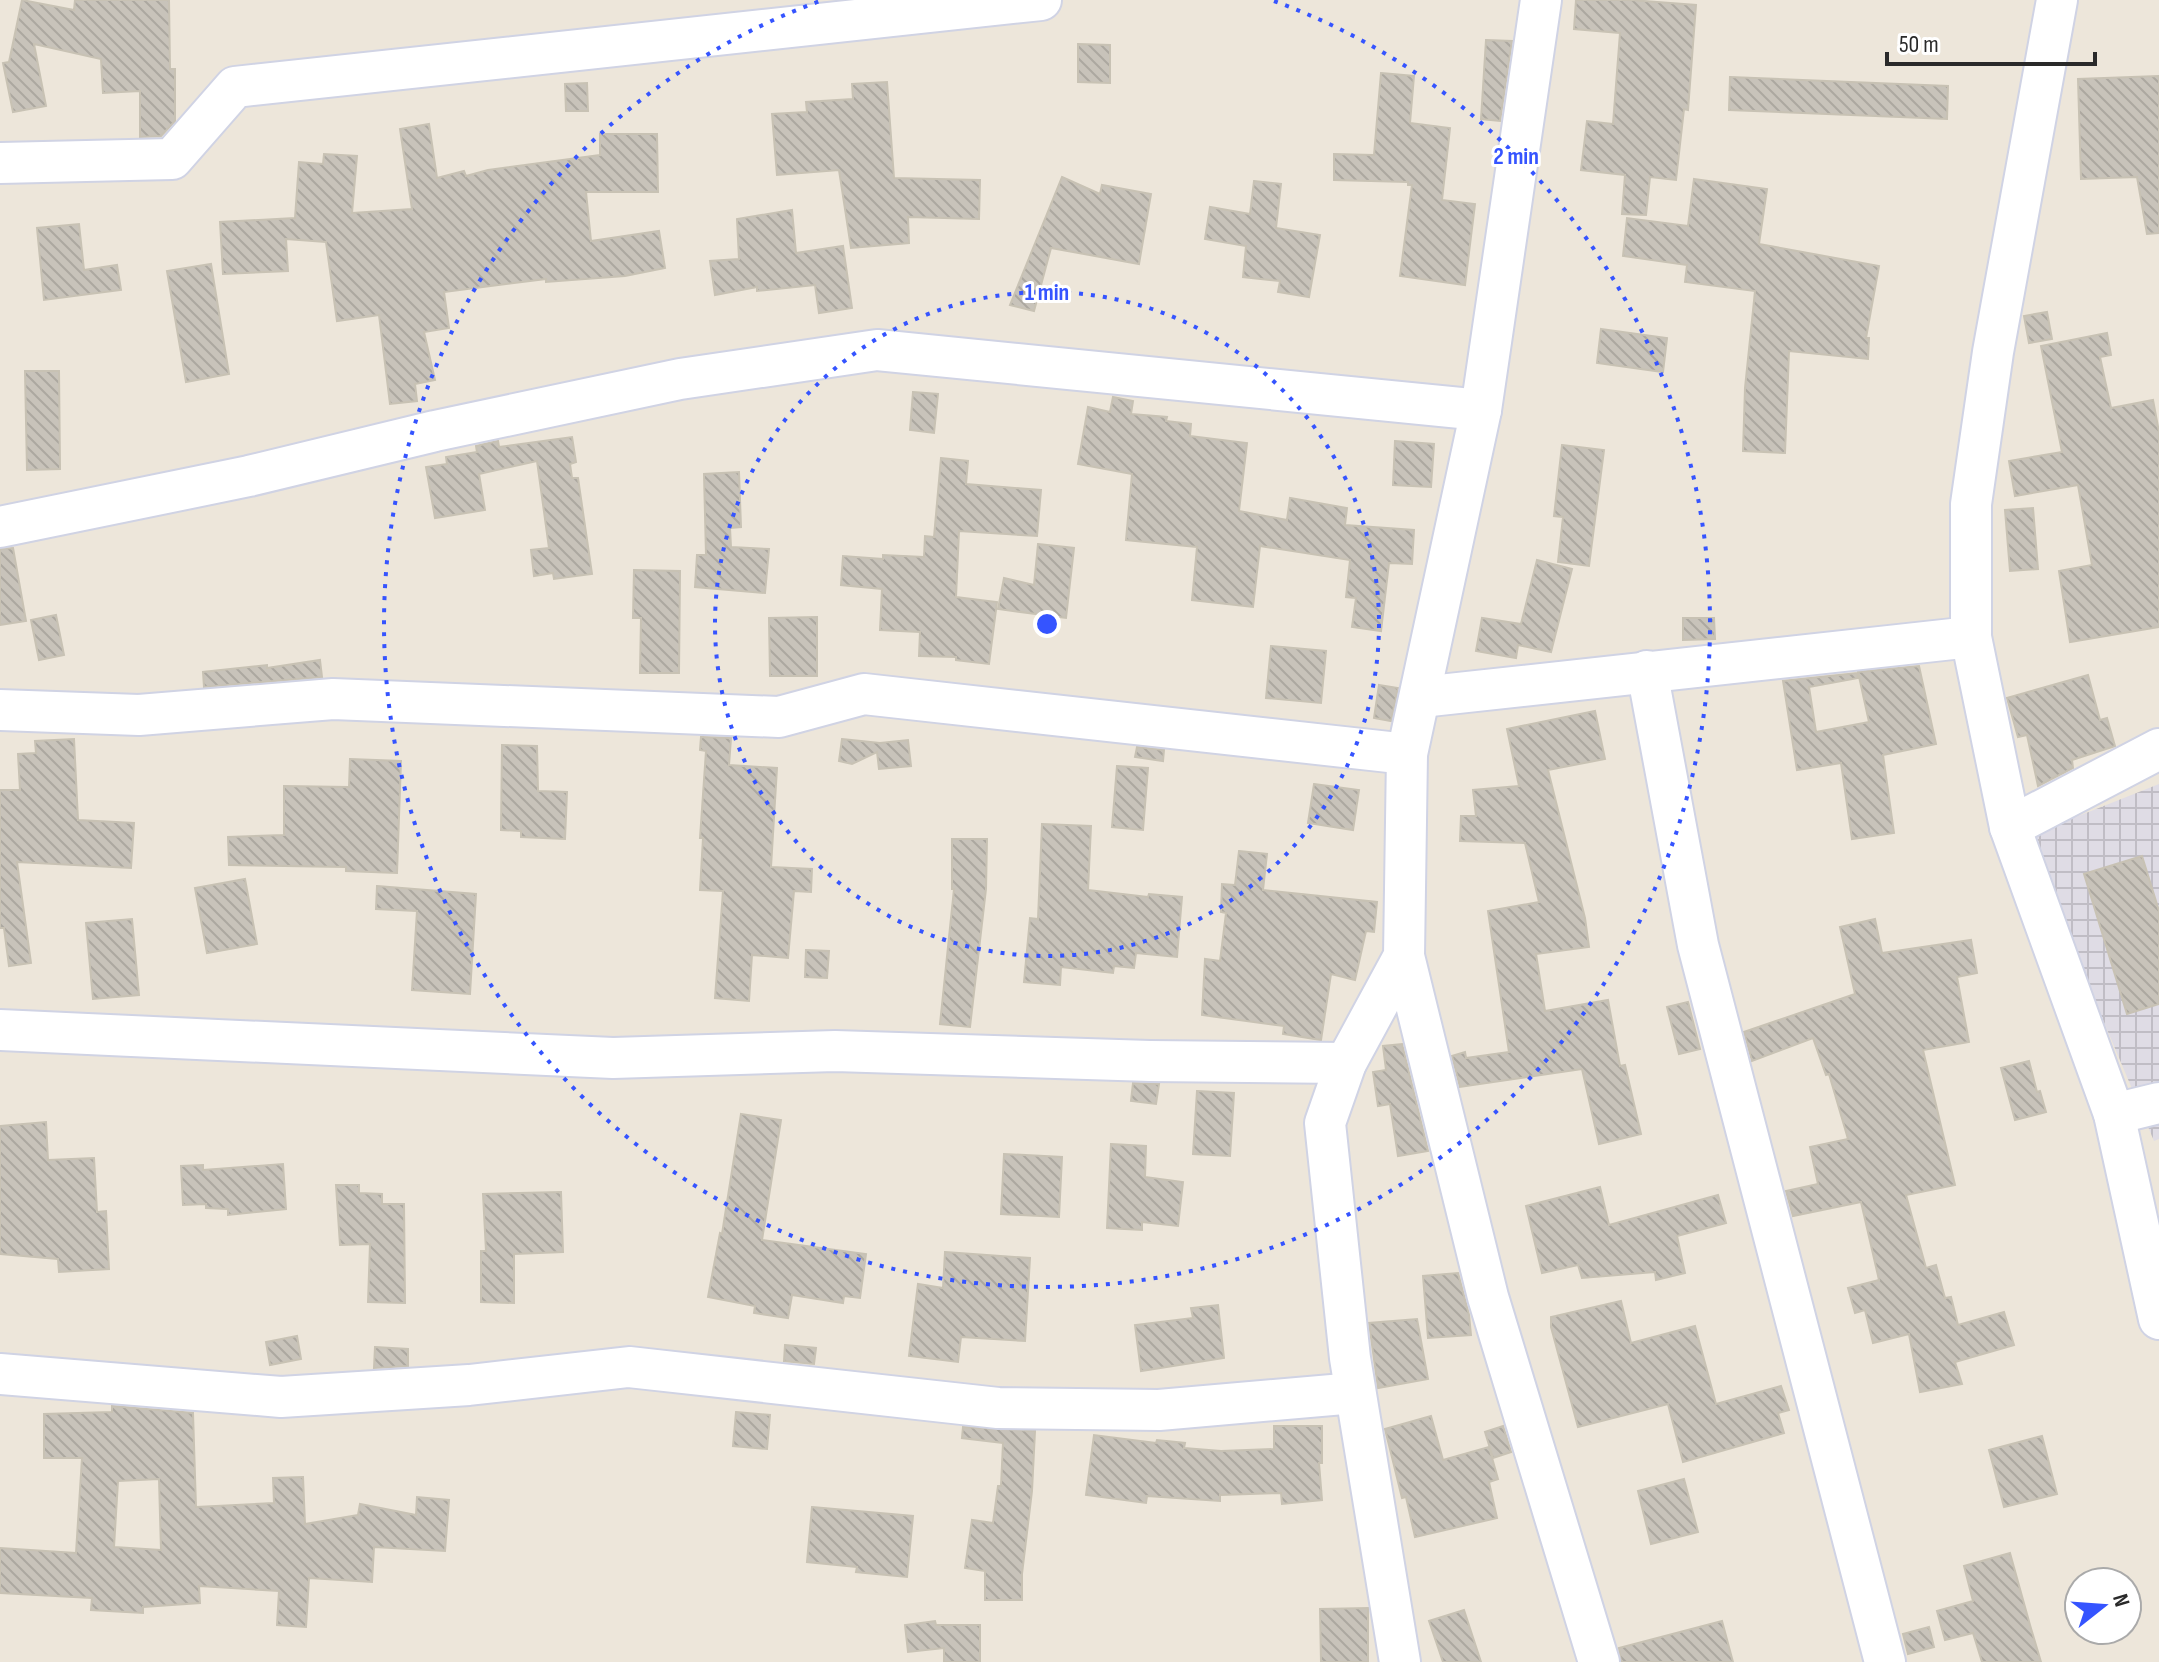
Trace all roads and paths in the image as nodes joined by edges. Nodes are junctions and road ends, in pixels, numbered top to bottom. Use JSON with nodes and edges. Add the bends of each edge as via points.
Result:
{"nodes":[{"id":1,"x":1041,"y":0,"type":"edge"},
{"id":2,"x":1541,"y":0,"type":"edge"},
{"id":3,"x":2057,"y":0,"type":"edge"},
{"id":4,"x":0,"y":163,"type":"edge"},
{"id":5,"x":1481,"y":410,"type":"junction"},
{"id":6,"x":0,"y":527,"type":"edge"},
{"id":7,"x":1971,"y":637,"type":"junction"},
{"id":8,"x":1647,"y":671,"type":"junction"},
{"id":9,"x":1421,"y":697,"type":"junction"},
{"id":10,"x":0,"y":710,"type":"edge"},
{"id":11,"x":2159,"y":749,"type":"edge"},
{"id":12,"x":1407,"y":754,"type":"junction"},
{"id":13,"x":2010,"y":827,"type":"junction"},
{"id":14,"x":1404,"y":956,"type":"junction"},
{"id":15,"x":0,"y":1030,"type":"edge"},
{"id":16,"x":1346,"y":1063,"type":"junction"},
{"id":17,"x":2159,"y":1103,"type":"edge"},
{"id":18,"x":2114,"y":1114,"type":"junction"},
{"id":19,"x":2159,"y":1319,"type":"edge"},
{"id":20,"x":0,"y":1374,"type":"edge"},
{"id":21,"x":1355,"y":1393,"type":"junction"},
{"id":22,"x":1400,"y":1662,"type":"edge"},
{"id":23,"x":1599,"y":1662,"type":"edge"},
{"id":24,"x":1885,"y":1662,"type":"edge"}],
"edges":[{"from":1,"to":4,"type":"street","via":[[235,87],[172,159]]},
{"from":2,"to":5,"type":"street"},
{"from":3,"to":7,"type":"street","via":[[1971,504]]},
{"from":5,"to":6,"type":"street","via":[[877,350],[680,379]]},
{"from":5,"to":9,"type":"street"},
{"from":7,"to":8,"type":"street"},
{"from":7,"to":13,"type":"street"},
{"from":8,"to":9,"type":"street"},
{"from":8,"to":24,"type":"street","via":[[1698,945]]},
{"from":9,"to":12,"type":"street"},
{"from":10,"to":12,"type":"street","via":[[139,715],[333,699],[779,717],[864,694]]},
{"from":11,"to":13,"type":"street"},
{"from":12,"to":14,"type":"street"},
{"from":13,"to":18,"type":"street"},
{"from":14,"to":16,"type":"street"},
{"from":14,"to":23,"type":"street","via":[[1488,1297]]},
{"from":15,"to":16,"type":"street","via":[[613,1058],[835,1051]]},
{"from":16,"to":21,"type":"street","via":[[1325,1123]]},
{"from":17,"to":18,"type":"street"},
{"from":18,"to":19,"type":"street"},
{"from":20,"to":21,"type":"street","via":[[281,1397],[469,1385],[629,1367],[998,1408],[1159,1410]]},
{"from":21,"to":22,"type":"street"}]}
